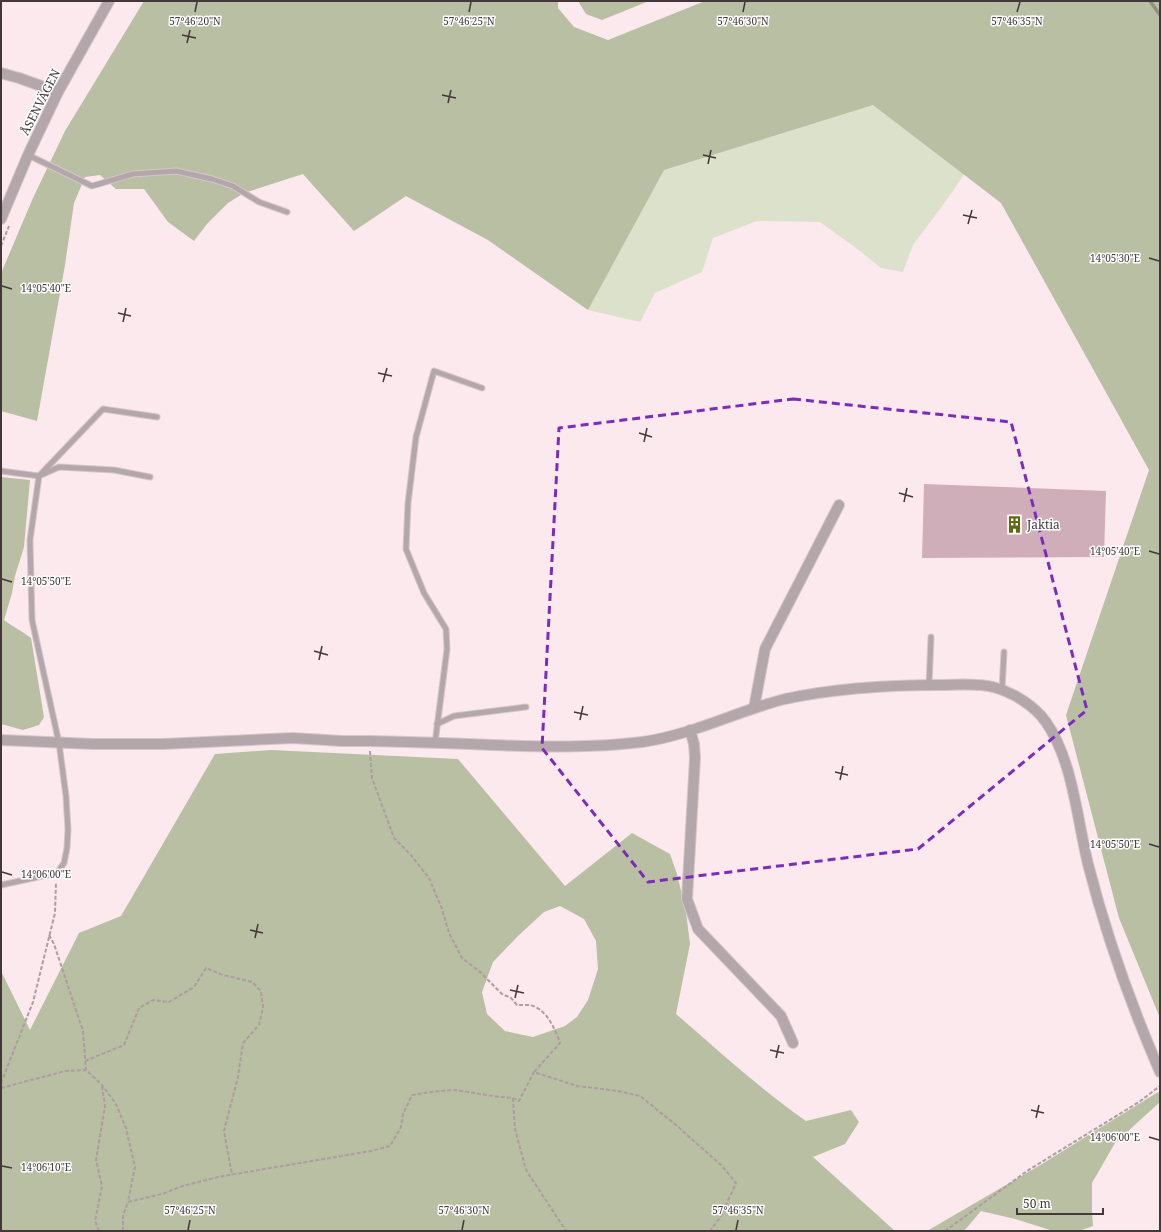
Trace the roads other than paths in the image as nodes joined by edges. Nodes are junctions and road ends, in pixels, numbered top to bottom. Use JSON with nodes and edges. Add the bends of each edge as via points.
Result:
{"nodes":[{"id":1,"x":109,"y":1,"type":"edge"},
{"id":2,"x":1,"y":73,"type":"edge"},
{"id":3,"x":58,"y":92,"type":"junction"},
{"id":4,"x":28,"y":155,"type":"junction"},
{"id":5,"x":287,"y":212,"type":"dead end"},
{"id":6,"x":1,"y":219,"type":"edge"},
{"id":7,"x":482,"y":388,"type":"dead end"},
{"id":8,"x":157,"y":418,"type":"dead end"},
{"id":9,"x":1,"y":471,"type":"edge"},
{"id":10,"x":39,"y":476,"type":"junction"},
{"id":11,"x":150,"y":477,"type":"dead end"},
{"id":12,"x":839,"y":505,"type":"dead end"},
{"id":13,"x":931,"y":637,"type":"dead end"},
{"id":14,"x":1004,"y":652,"type":"dead end"},
{"id":15,"x":929,"y":685,"type":"junction"},
{"id":16,"x":1002,"y":690,"type":"junction"},
{"id":17,"x":526,"y":707,"type":"dead end"},
{"id":18,"x":754,"y":708,"type":"junction"},
{"id":19,"x":437,"y":724,"type":"junction"},
{"id":20,"x":690,"y":730,"type":"junction"},
{"id":21,"x":1,"y":740,"type":"edge"},
{"id":22,"x":59,"y":743,"type":"junction"},
{"id":23,"x":435,"y":743,"type":"junction"},
{"id":24,"x":1,"y":885,"type":"edge"},
{"id":25,"x":793,"y":1042,"type":"dead end"},
{"id":26,"x":1160,"y":1072,"type":"edge"}],
"edges":[{"from":1,"to":3,"type":"street","name":"ÅSENVÄGEN"},
{"from":2,"to":3,"type":"street"},
{"from":3,"to":4,"type":"street","name":"ÅSENVÄGEN"},
{"from":4,"to":5,"type":"lane","via":[[92,186],[133,174],[176,171],[233,186],[259,202]]},
{"from":4,"to":6,"type":"street","name":"ÅSENVÄGEN"},
{"from":7,"to":19,"type":"lane","via":[[434,371],[416,437],[408,503],[406,549],[424,593],[446,629],[447,649]]},
{"from":8,"to":10,"type":"lane","via":[[103,409]]},
{"from":9,"to":10,"type":"lane"},
{"from":10,"to":11,"type":"lane","via":[[59,468],[114,470]]},
{"from":10,"to":22,"type":"lane","via":[[30,540],[32,620]]},
{"from":12,"to":18,"type":"street","via":[[765,650]]},
{"from":13,"to":15,"type":"lane"},
{"from":14,"to":16,"type":"lane"},
{"from":15,"to":16,"type":"street","via":[[972,685]]},
{"from":15,"to":18,"type":"street","via":[[857,687],[786,699]]},
{"from":16,"to":26,"type":"street","via":[[1030,706],[1045,720],[1058,743],[1069,776],[1089,865],[1110,938],[1141,1027]]},
{"from":17,"to":19,"type":"lane","via":[[454,716]]},
{"from":18,"to":20,"type":"street"},
{"from":19,"to":23,"type":"lane"},
{"from":20,"to":23,"type":"street","via":[[644,741],[580,747]]},
{"from":20,"to":25,"type":"street","via":[[695,758],[687,899],[698,929],[781,1016]]},
{"from":21,"to":22,"type":"street"},
{"from":22,"to":23,"type":"street","via":[[163,744],[293,738]]},
{"from":22,"to":24,"type":"lane","via":[[68,829],[64,863],[57,873]]}]}
